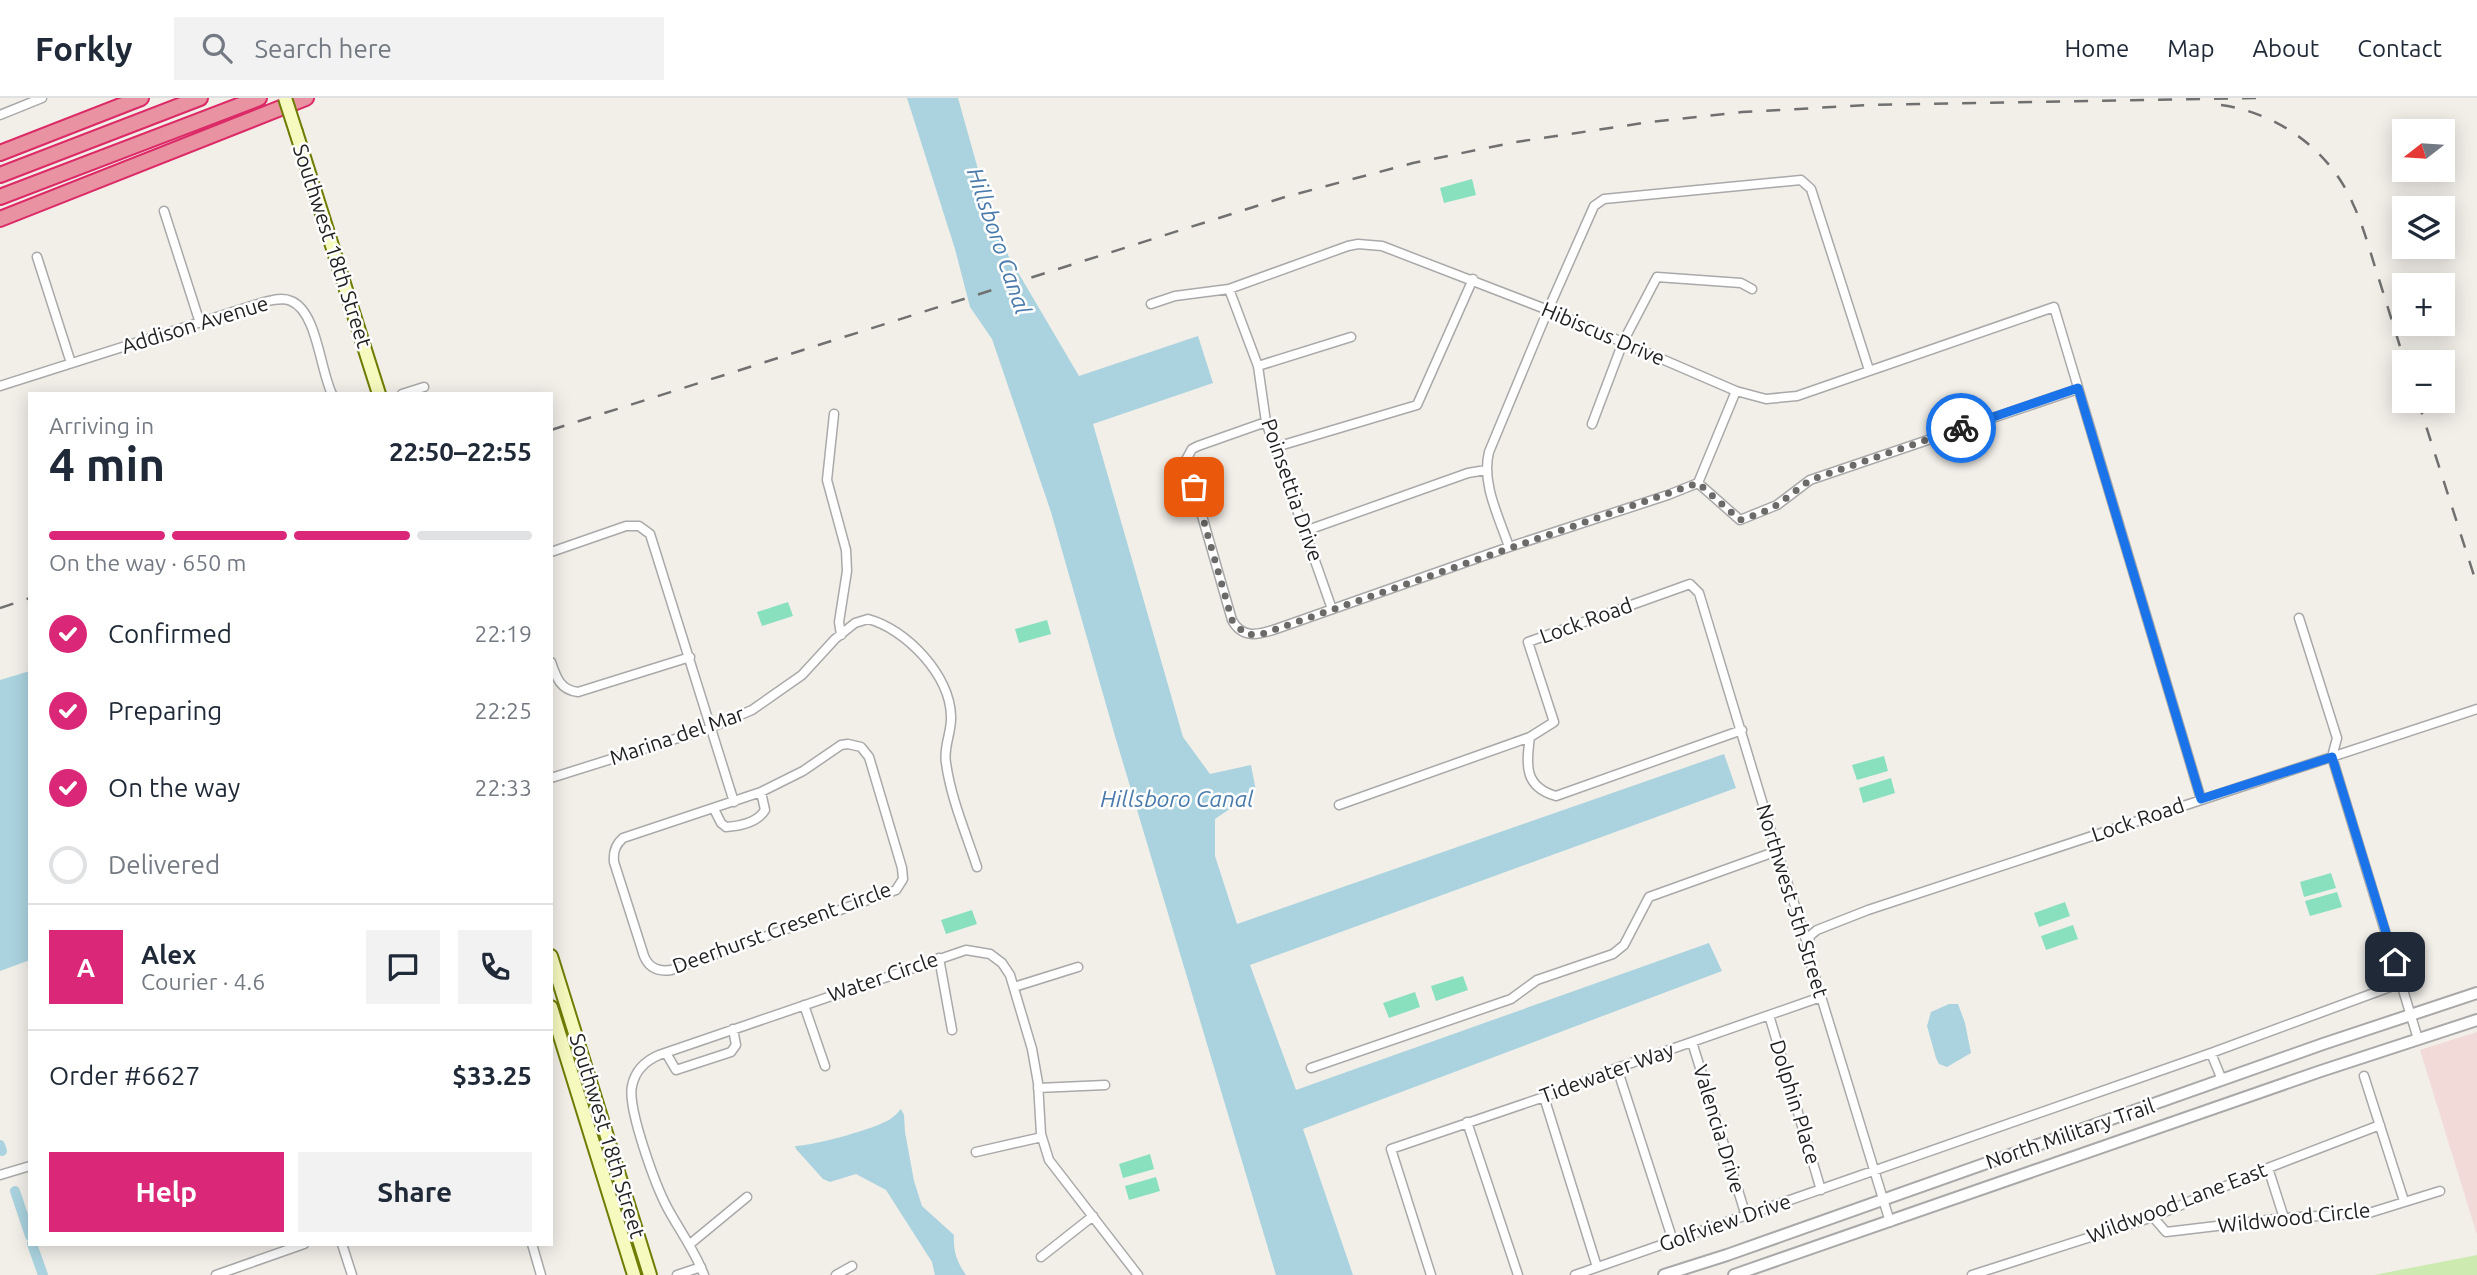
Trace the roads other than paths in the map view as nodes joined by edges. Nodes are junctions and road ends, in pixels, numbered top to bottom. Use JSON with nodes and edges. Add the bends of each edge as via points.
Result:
{"nodes":[{"id":1,"x":42,"y":98,"type":"edge"},
{"id":2,"x":141,"y":98,"type":"edge"},
{"id":3,"x":200,"y":98,"type":"edge"},
{"id":4,"x":259,"y":98,"type":"edge"},
{"id":5,"x":285,"y":98,"type":"edge"},
{"id":6,"x":306,"y":98,"type":"edge"},
{"id":7,"x":0,"y":115,"type":"edge"},
{"id":8,"x":0,"y":153,"type":"edge"},
{"id":9,"x":0,"y":175,"type":"edge"},
{"id":10,"x":0,"y":197,"type":"edge"},
{"id":11,"x":164,"y":212,"type":"dead end"},
{"id":12,"x":0,"y":219,"type":"edge"},
{"id":13,"x":37,"y":257,"type":"dead end"},
{"id":14,"x":1473,"y":279,"type":"junction"},
{"id":15,"x":1229,"y":289,"type":"junction"},
{"id":16,"x":1752,"y":289,"type":"dead end"},
{"id":17,"x":1151,"y":304,"type":"dead end"},
{"id":18,"x":1548,"y":310,"type":"junction"},
{"id":19,"x":200,"y":323,"type":"junction"},
{"id":20,"x":1351,"y":337,"type":"dead end"},
{"id":21,"x":1623,"y":342,"type":"junction"},
{"id":22,"x":71,"y":363,"type":"junction"},
{"id":23,"x":1258,"y":366,"type":"junction"},
{"id":24,"x":1869,"y":370,"type":"junction"},
{"id":25,"x":0,"y":386,"type":"edge"},
{"id":26,"x":424,"y":387,"type":"dead end"},
{"id":27,"x":2078,"y":388,"type":"junction"},
{"id":28,"x":1736,"y":391,"type":"junction"},
{"id":29,"x":331,"y":392,"type":"edge"},
{"id":30,"x":378,"y":392,"type":"edge"},
{"id":31,"x":408,"y":392,"type":"edge"},
{"id":32,"x":834,"y":414,"type":"dead end"},
{"id":33,"x":1266,"y":422,"type":"junction"},
{"id":34,"x":1592,"y":424,"type":"dead end"},
{"id":35,"x":1276,"y":447,"type":"junction"},
{"id":36,"x":1486,"y":470,"type":"junction"},
{"id":37,"x":1698,"y":483,"type":"junction"},
{"id":38,"x":1305,"y":531,"type":"junction"},
{"id":39,"x":1509,"y":547,"type":"junction"},
{"id":40,"x":553,"y":551,"type":"edge"},
{"id":41,"x":1690,"y":583,"type":"joint"},
{"id":42,"x":1332,"y":610,"type":"junction"},
{"id":43,"x":2299,"y":618,"type":"dead end"},
{"id":44,"x":841,"y":635,"type":"junction"},
{"id":45,"x":690,"y":657,"type":"junction"},
{"id":46,"x":553,"y":667,"type":"edge"},
{"id":47,"x":2477,"y":709,"type":"edge"},
{"id":48,"x":710,"y":728,"type":"junction"},
{"id":49,"x":1742,"y":730,"type":"junction"},
{"id":50,"x":1530,"y":737,"type":"junction"},
{"id":51,"x":2332,"y":757,"type":"junction"},
{"id":52,"x":553,"y":777,"type":"edge"},
{"id":53,"x":761,"y":792,"type":"junction"},
{"id":54,"x":2201,"y":799,"type":"junction"},
{"id":55,"x":734,"y":802,"type":"junction"},
{"id":56,"x":1339,"y":805,"type":"dead end"},
{"id":57,"x":713,"y":809,"type":"junction"},
{"id":58,"x":1777,"y":851,"type":"junction"},
{"id":59,"x":977,"y":867,"type":"dead end"},
{"id":60,"x":1807,"y":943,"type":"junction"},
{"id":61,"x":939,"y":958,"type":"junction"},
{"id":62,"x":553,"y":962,"type":"edge"},
{"id":63,"x":1078,"y":967,"type":"dead end"},
{"id":64,"x":2401,"y":983,"type":"junction"},
{"id":65,"x":1014,"y":987,"type":"junction"},
{"id":66,"x":2477,"y":993,"type":"edge"},
{"id":67,"x":1821,"y":997,"type":"junction"},
{"id":68,"x":804,"y":1005,"type":"junction"},
{"id":69,"x":553,"y":1013,"type":"edge"},
{"id":70,"x":1769,"y":1015,"type":"junction"},
{"id":71,"x":2411,"y":1015,"type":"junction"},
{"id":72,"x":2477,"y":1020,"type":"edge"},
{"id":73,"x":733,"y":1029,"type":"junction"},
{"id":74,"x":953,"y":1030,"type":"dead end"},
{"id":75,"x":2418,"y":1039,"type":"junction"},
{"id":76,"x":1692,"y":1042,"type":"junction"},
{"id":77,"x":666,"y":1053,"type":"junction"},
{"id":78,"x":2211,"y":1053,"type":"junction"},
{"id":79,"x":825,"y":1066,"type":"dead end"},
{"id":80,"x":1311,"y":1068,"type":"dead end"},
{"id":81,"x":1617,"y":1068,"type":"junction"},
{"id":82,"x":2364,"y":1076,"type":"dead end"},
{"id":83,"x":2221,"y":1080,"type":"junction"},
{"id":84,"x":1105,"y":1085,"type":"dead end"},
{"id":85,"x":1038,"y":1088,"type":"junction"},
{"id":86,"x":1544,"y":1097,"type":"junction"},
{"id":87,"x":1467,"y":1122,"type":"junction"},
{"id":88,"x":2379,"y":1125,"type":"junction"},
{"id":89,"x":1042,"y":1137,"type":"junction"},
{"id":90,"x":976,"y":1152,"type":"dead end"},
{"id":91,"x":28,"y":1167,"type":"edge"},
{"id":92,"x":2268,"y":1168,"type":"junction"},
{"id":93,"x":1873,"y":1170,"type":"junction"},
{"id":94,"x":0,"y":1175,"type":"edge"},
{"id":95,"x":1821,"y":1190,"type":"junction"},
{"id":96,"x":2440,"y":1191,"type":"dead end"},
{"id":97,"x":747,"y":1197,"type":"dead end"},
{"id":98,"x":1883,"y":1200,"type":"junction"},
{"id":99,"x":2404,"y":1201,"type":"junction"},
{"id":100,"x":1093,"y":1216,"type":"junction"},
{"id":101,"x":1746,"y":1216,"type":"junction"},
{"id":102,"x":2153,"y":1217,"type":"junction"},
{"id":103,"x":2284,"y":1218,"type":"junction"},
{"id":104,"x":1890,"y":1222,"type":"junction"},
{"id":105,"x":1673,"y":1241,"type":"junction"},
{"id":106,"x":690,"y":1244,"type":"junction"},
{"id":107,"x":298,"y":1246,"type":"edge"},
{"id":108,"x":343,"y":1246,"type":"edge"},
{"id":109,"x":533,"y":1246,"type":"edge"},
{"id":110,"x":1041,"y":1257,"type":"dead end"},
{"id":111,"x":852,"y":1266,"type":"dead end"},
{"id":112,"x":1597,"y":1267,"type":"junction"},
{"id":113,"x":702,"y":1271,"type":"edge"},
{"id":114,"x":216,"y":1275,"type":"edge"},
{"id":115,"x":352,"y":1275,"type":"edge"},
{"id":116,"x":541,"y":1275,"type":"edge"},
{"id":117,"x":634,"y":1275,"type":"edge"},
{"id":118,"x":650,"y":1275,"type":"edge"},
{"id":119,"x":677,"y":1275,"type":"edge"},
{"id":120,"x":836,"y":1275,"type":"edge"},
{"id":121,"x":1138,"y":1275,"type":"edge"},
{"id":122,"x":1431,"y":1275,"type":"edge"},
{"id":123,"x":1518,"y":1275,"type":"edge"},
{"id":124,"x":1575,"y":1275,"type":"edge"},
{"id":125,"x":1664,"y":1275,"type":"edge"},
{"id":126,"x":1734,"y":1275,"type":"edge"},
{"id":127,"x":1972,"y":1275,"type":"edge"}],
"edges":[{"from":1,"to":7,"type":"street"},
{"from":2,"to":8,"type":"highway"},
{"from":3,"to":9,"type":"highway"},
{"from":4,"to":10,"type":"highway"},
{"from":5,"to":30,"type":"main road","name":"Southwest 18th Street","bridge":true},
{"from":6,"to":12,"type":"highway"},
{"from":11,"to":19,"type":"street"},
{"from":13,"to":22,"type":"street"},
{"from":14,"to":15,"type":"street","name":"Hibiscus Drive","via":[[1382,246],[1358,244]]},
{"from":14,"to":18,"type":"street","name":"Hibiscus Drive"},
{"from":14,"to":35,"type":"street","via":[[1417,405]]},
{"from":15,"to":17,"type":"street","name":"Hibiscus Drive"},
{"from":15,"to":23,"type":"street","name":"Poinsettia Drive"},
{"from":16,"to":21,"type":"street","via":[[1741,283],[1657,277]]},
{"from":18,"to":21,"type":"street","name":"Hibiscus Drive"},
{"from":18,"to":24,"type":"street","via":[[1594,206],[1604,199],[1801,180],[1811,189]]},
{"from":18,"to":36,"type":"street","via":[[1489,452]]},
{"from":19,"to":22,"type":"street","name":"Addison Avenue"},
{"from":19,"to":29,"type":"street","name":"Addison Avenue","via":[[264,302],[291,301],[309,320]]},
{"from":20,"to":23,"type":"street"},
{"from":21,"to":28,"type":"street","name":"Hibiscus Drive"},
{"from":21,"to":34,"type":"street"},
{"from":22,"to":25,"type":"street","name":"Addison Avenue"},
{"from":23,"to":33,"type":"street","name":"Poinsettia Drive"},
{"from":24,"to":27,"type":"street","name":"Hibiscus Drive","via":[[2054,307]]},
{"from":24,"to":28,"type":"street","name":"Hibiscus Drive","via":[[1797,396],[1766,399]]},
{"from":26,"to":31,"type":"street"},
{"from":27,"to":37,"type":"street","via":[[1810,480],[1777,505],[1740,520]]},
{"from":27,"to":54,"type":"street"},
{"from":28,"to":37,"type":"street"},
{"from":32,"to":44,"type":"street","via":[[827,480],[846,550]]},
{"from":33,"to":35,"type":"street","name":"Poinsettia Drive"},
{"from":33,"to":42,"type":"street","via":[[1198,446],[1186,460],[1232,620],[1245,634],[1259,635]]},
{"from":35,"to":38,"type":"street","name":"Poinsettia Drive"},
{"from":36,"to":38,"type":"street"},
{"from":36,"to":39,"type":"street"},
{"from":37,"to":39,"type":"street"},
{"from":38,"to":42,"type":"street","name":"Poinsettia Drive"},
{"from":39,"to":42,"type":"street"},
{"from":40,"to":45,"type":"street","via":[[626,526],[646,529]]},
{"from":41,"to":49,"type":"street","name":"Northwest 5th Street","via":[[1699,593]]},
{"from":41,"to":50,"type":"street","name":"Lock Road","via":[[1528,642],[1555,722]]},
{"from":43,"to":51,"type":"street","via":[[2337,738]]},
{"from":44,"to":48,"type":"street","name":"Marina del Mar","via":[[789,686],[752,710]]},
{"from":44,"to":59,"type":"street","name":"Marina del Mar","via":[[868,618],[895,630],[923,655],[943,685],[951,719],[945,761]]},
{"from":45,"to":46,"type":"street","via":[[578,691],[559,683]]},
{"from":45,"to":48,"type":"street"},
{"from":47,"to":51,"type":"street","name":"Lock Road"},
{"from":48,"to":52,"type":"street","name":"Marina del Mar"},
{"from":48,"to":55,"type":"street"},
{"from":49,"to":50,"type":"street","via":[[1556,796],[1541,792],[1533,782],[1526,763]]},
{"from":49,"to":58,"type":"street","name":"Northwest 5th Street"},
{"from":50,"to":56,"type":"street"},
{"from":51,"to":54,"type":"street","name":"Lock Road"},
{"from":51,"to":64,"type":"street"},
{"from":53,"to":55,"type":"street","name":"Deerhurst Cresent Circle"},
{"from":53,"to":57,"type":"street","via":[[765,810],[752,821],[726,827]]},
{"from":53,"to":57,"type":"street","name":"Deerhurst Cresent Circle","via":[[841,745],[861,747],[869,757],[902,868],[900,885],[890,894],[671,970],[657,970],[644,956],[614,862],[614,849],[622,838]]},
{"from":54,"to":60,"type":"street","name":"Lock Road","via":[[1868,910],[1817,930]]},
{"from":55,"to":57,"type":"street","name":"Deerhurst Cresent Circle"},
{"from":58,"to":60,"type":"street","name":"Northwest 5th Street"},
{"from":58,"to":80,"type":"street","via":[[1649,897],[1623,945],[1613,954],[1537,980],[1511,999]]},
{"from":60,"to":67,"type":"street","name":"Northwest 5th Street"},
{"from":61,"to":65,"type":"street","name":"Water Circle","via":[[966,950],[983,951],[1002,963]]},
{"from":61,"to":68,"type":"street","name":"Water Circle"},
{"from":61,"to":74,"type":"street"},
{"from":62,"to":118,"type":"main road","name":"Southwest 18th Street"},
{"from":63,"to":65,"type":"street"},
{"from":64,"to":71,"type":"street"},
{"from":64,"to":78,"type":"street","name":"North Military Trail"},
{"from":65,"to":85,"type":"street","name":"Water Circle"},
{"from":66,"to":71,"type":"street","name":"North Military Trail"},
{"from":67,"to":70,"type":"street","name":"Tidewater Way"},
{"from":67,"to":93,"type":"street","name":"Northwest 5th Street"},
{"from":68,"to":73,"type":"street","name":"Water Circle"},
{"from":68,"to":79,"type":"street"},
{"from":69,"to":117,"type":"main road","name":"Southwest 18th Street"},
{"from":70,"to":76,"type":"street","name":"Tidewater Way"},
{"from":70,"to":95,"type":"street","name":"Dolphin Place"},
{"from":71,"to":75,"type":"street"},
{"from":71,"to":83,"type":"street","name":"North Military Trail"},
{"from":72,"to":75,"type":"street","name":"North Military Trail"},
{"from":73,"to":77,"type":"street","name":"Water Circle"},
{"from":73,"to":77,"type":"street","via":[[736,1045],[731,1052],[676,1070]]},
{"from":75,"to":104,"type":"street","name":"North Military Trail"},
{"from":76,"to":81,"type":"street","name":"Tidewater Way"},
{"from":76,"to":101,"type":"street","name":"Valencia Drive"},
{"from":77,"to":106,"type":"street","name":"Water Circle","via":[[641,1067],[631,1100],[658,1187]]},
{"from":78,"to":83,"type":"street"},
{"from":78,"to":93,"type":"street","name":"North Military Trail"},
{"from":81,"to":86,"type":"street","name":"Tidewater Way"},
{"from":81,"to":105,"type":"street"},
{"from":82,"to":88,"type":"street"},
{"from":83,"to":98,"type":"street","name":"North Military Trail"},
{"from":84,"to":85,"type":"street"},
{"from":85,"to":89,"type":"street","name":"Water Circle"},
{"from":86,"to":87,"type":"street","name":"Tidewater Way"},
{"from":86,"to":112,"type":"street"},
{"from":87,"to":122,"type":"street","name":"Tidewater Way","via":[[1391,1149]]},
{"from":87,"to":123,"type":"street"},
{"from":88,"to":92,"type":"street","name":"Wildwood Lane East"},
{"from":88,"to":99,"type":"street"},
{"from":89,"to":90,"type":"street"},
{"from":89,"to":100,"type":"street","name":"Water Circle","via":[[1055,1169]]},
{"from":91,"to":94,"type":"street"},
{"from":92,"to":102,"type":"street","name":"Wildwood Lane East"},
{"from":92,"to":103,"type":"street"},
{"from":93,"to":95,"type":"street","name":"Golfview Drive"},
{"from":93,"to":98,"type":"street","name":"Northwest 5th Street"},
{"from":95,"to":101,"type":"street","name":"Golfview Drive"},
{"from":96,"to":99,"type":"street","name":"Wildwood Circle"},
{"from":97,"to":106,"type":"street"},
{"from":98,"to":104,"type":"street","name":"Northwest 5th Street"},
{"from":98,"to":125,"type":"street","name":"North Military Trail"},
{"from":99,"to":103,"type":"street","name":"Wildwood Circle","via":[[2369,1213]]},
{"from":100,"to":110,"type":"street"},
{"from":100,"to":121,"type":"street","name":"Water Circle"},
{"from":101,"to":105,"type":"street","name":"Golfview Drive"},
{"from":102,"to":103,"type":"street","name":"Wildwood Circle","via":[[2166,1232]]},
{"from":102,"to":127,"type":"street","name":"Wildwood Lane East"},
{"from":104,"to":126,"type":"street","name":"North Military Trail"},
{"from":105,"to":112,"type":"street","name":"Golfview Drive"},
{"from":106,"to":113,"type":"street","name":"Water Circle"},
{"from":107,"to":114,"type":"street"},
{"from":108,"to":115,"type":"street"},
{"from":109,"to":116,"type":"street"},
{"from":111,"to":120,"type":"street"},
{"from":112,"to":124,"type":"street","name":"Golfview Drive"},
{"from":113,"to":119,"type":"street","name":"Water Circle"}]}
